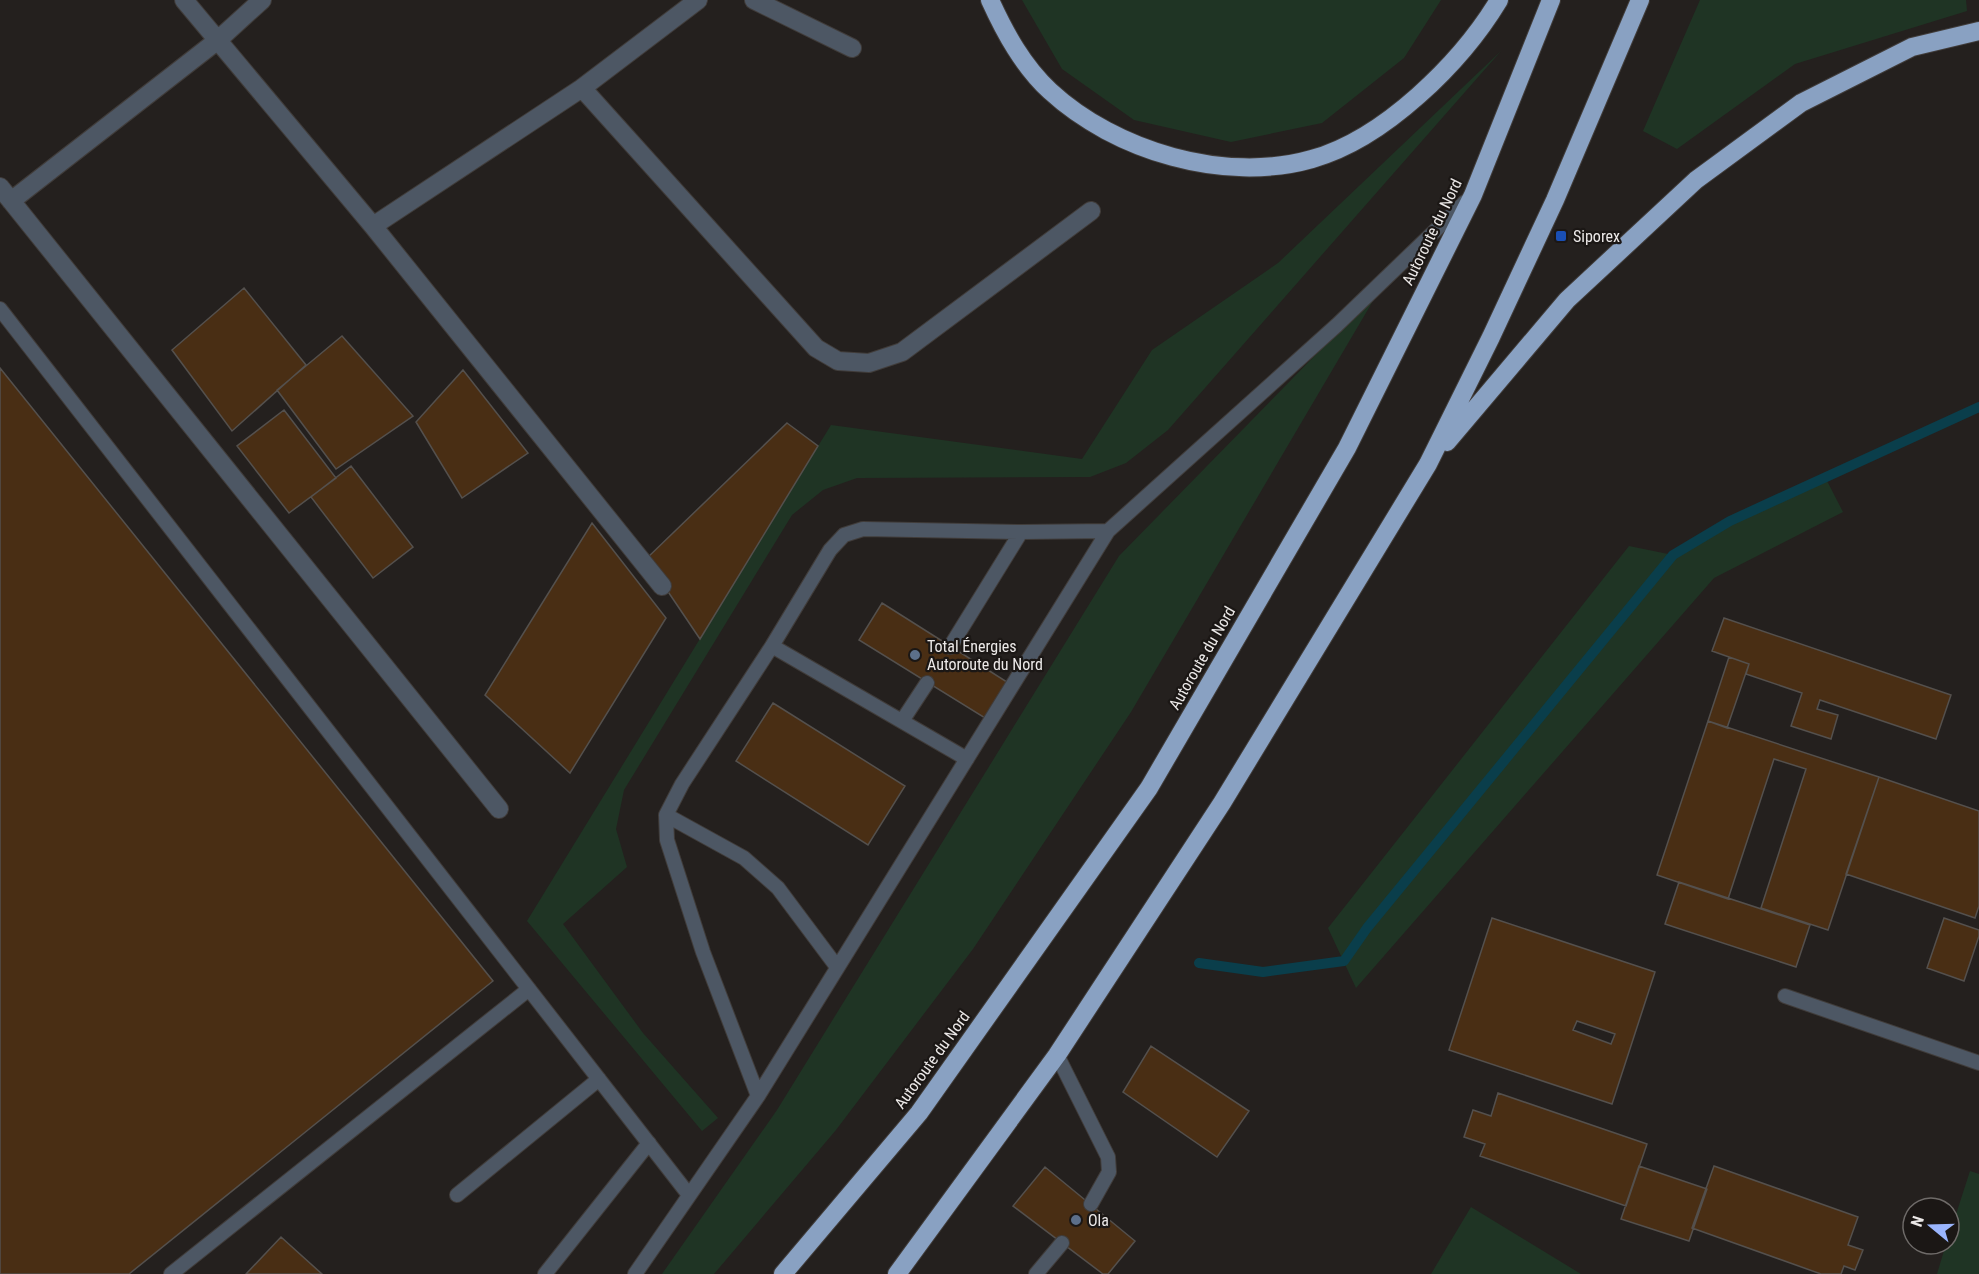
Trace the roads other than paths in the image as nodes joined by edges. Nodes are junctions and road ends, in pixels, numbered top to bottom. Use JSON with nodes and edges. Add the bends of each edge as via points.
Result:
{"nodes":[{"id":1,"x":184,"y":0,"type":"edge"},
{"id":2,"x":261,"y":0,"type":"edge"},
{"id":3,"x":698,"y":0,"type":"edge"},
{"id":4,"x":754,"y":0,"type":"edge"},
{"id":5,"x":990,"y":0,"type":"edge"},
{"id":6,"x":1499,"y":0,"type":"edge"},
{"id":7,"x":1551,"y":0,"type":"edge"},
{"id":8,"x":1640,"y":0,"type":"edge"},
{"id":9,"x":1979,"y":31,"type":"edge"},
{"id":10,"x":218,"y":40,"type":"junction"},
{"id":11,"x":852,"y":48,"type":"dead end"},
{"id":12,"x":582,"y":88,"type":"junction"},
{"id":13,"x":6,"y":194,"type":"edge"},
{"id":14,"x":1473,"y":195,"type":"junction"},
{"id":15,"x":1091,"y":211,"type":"dead end"},
{"id":16,"x":374,"y":226,"type":"junction"},
{"id":17,"x":0,"y":309,"type":"edge"},
{"id":18,"x":1428,"y":464,"type":"junction"},
{"id":19,"x":1108,"y":531,"type":"junction"},
{"id":20,"x":1021,"y":532,"type":"junction"},
{"id":21,"x":662,"y":586,"type":"dead end"},
{"id":22,"x":772,"y":646,"type":"junction"},
{"id":23,"x":950,"y":647,"type":"dead end"},
{"id":24,"x":927,"y":683,"type":"dead end"},
{"id":25,"x":902,"y":721,"type":"junction"},
{"id":26,"x":967,"y":759,"type":"junction"},
{"id":27,"x":499,"y":809,"type":"dead end"},
{"id":28,"x":666,"y":814,"type":"junction"},
{"id":29,"x":837,"y":968,"type":"junction"},
{"id":30,"x":529,"y":989,"type":"junction"},
{"id":31,"x":1785,"y":996,"type":"dead end"},
{"id":32,"x":1057,"y":1055,"type":"junction"},
{"id":33,"x":1979,"y":1063,"type":"edge"},
{"id":34,"x":599,"y":1079,"type":"junction"},
{"id":35,"x":758,"y":1096,"type":"junction"},
{"id":36,"x":649,"y":1143,"type":"junction"},
{"id":37,"x":457,"y":1195,"type":"dead end"},
{"id":38,"x":689,"y":1195,"type":"junction"},
{"id":39,"x":1091,"y":1204,"type":"dead end"},
{"id":40,"x":1062,"y":1243,"type":"dead end"},
{"id":41,"x":171,"y":1274,"type":"edge"},
{"id":42,"x":545,"y":1274,"type":"edge"},
{"id":43,"x":635,"y":1274,"type":"edge"},
{"id":44,"x":783,"y":1274,"type":"edge"},
{"id":45,"x":897,"y":1274,"type":"edge"},
{"id":46,"x":1036,"y":1274,"type":"edge"}],
"edges":[{"from":1,"to":10,"type":"street"},
{"from":2,"to":10,"type":"street"},
{"from":3,"to":12,"type":"street"},
{"from":4,"to":11,"type":"street"},
{"from":5,"to":6,"type":"highway","via":[[1026,63],[1050,90],[1099,127],[1167,156],[1265,167],[1312,159],[1360,139],[1412,102],[1455,58]]},
{"from":7,"to":14,"type":"highway","name":"Autoroute du Nord"},
{"from":8,"to":18,"type":"highway","via":[[1555,200]]},
{"from":9,"to":18,"type":"highway","via":[[1912,47],[1801,103],[1696,180],[1567,300]]},
{"from":10,"to":13,"type":"street"},
{"from":10,"to":16,"type":"street"},
{"from":12,"to":15,"type":"street","via":[[816,348],[838,361],[869,363],[902,352]]},
{"from":12,"to":16,"type":"street"},
{"from":13,"to":27,"type":"street"},
{"from":14,"to":19,"type":"lane","via":[[1337,325]]},
{"from":14,"to":44,"type":"highway","name":"Autoroute du Nord","via":[[1347,448],[1149,788],[919,1113]]},
{"from":16,"to":21,"type":"street"},
{"from":17,"to":30,"type":"lane"},
{"from":18,"to":32,"type":"highway","via":[[1222,803]]},
{"from":19,"to":20,"type":"lane"},
{"from":19,"to":26,"type":"lane"},
{"from":20,"to":22,"type":"lane","via":[[863,529],[844,535],[830,550]]},
{"from":20,"to":23,"type":"lane"},
{"from":22,"to":25,"type":"lane"},
{"from":22,"to":28,"type":"lane"},
{"from":24,"to":25,"type":"lane"},
{"from":25,"to":26,"type":"lane"},
{"from":26,"to":29,"type":"lane"},
{"from":28,"to":29,"type":"lane","via":[[744,858],[778,888]]},
{"from":28,"to":35,"type":"lane","via":[[667,840],[703,952]]},
{"from":29,"to":35,"type":"lane"},
{"from":30,"to":34,"type":"lane"},
{"from":30,"to":41,"type":"lane"},
{"from":31,"to":33,"type":"lane"},
{"from":32,"to":39,"type":"lane","via":[[1108,1156],[1109,1172]]},
{"from":32,"to":45,"type":"highway"},
{"from":34,"to":36,"type":"lane"},
{"from":34,"to":37,"type":"lane"},
{"from":35,"to":38,"type":"lane"},
{"from":36,"to":38,"type":"lane"},
{"from":36,"to":42,"type":"lane"},
{"from":38,"to":43,"type":"lane"},
{"from":40,"to":46,"type":"lane"}]}
